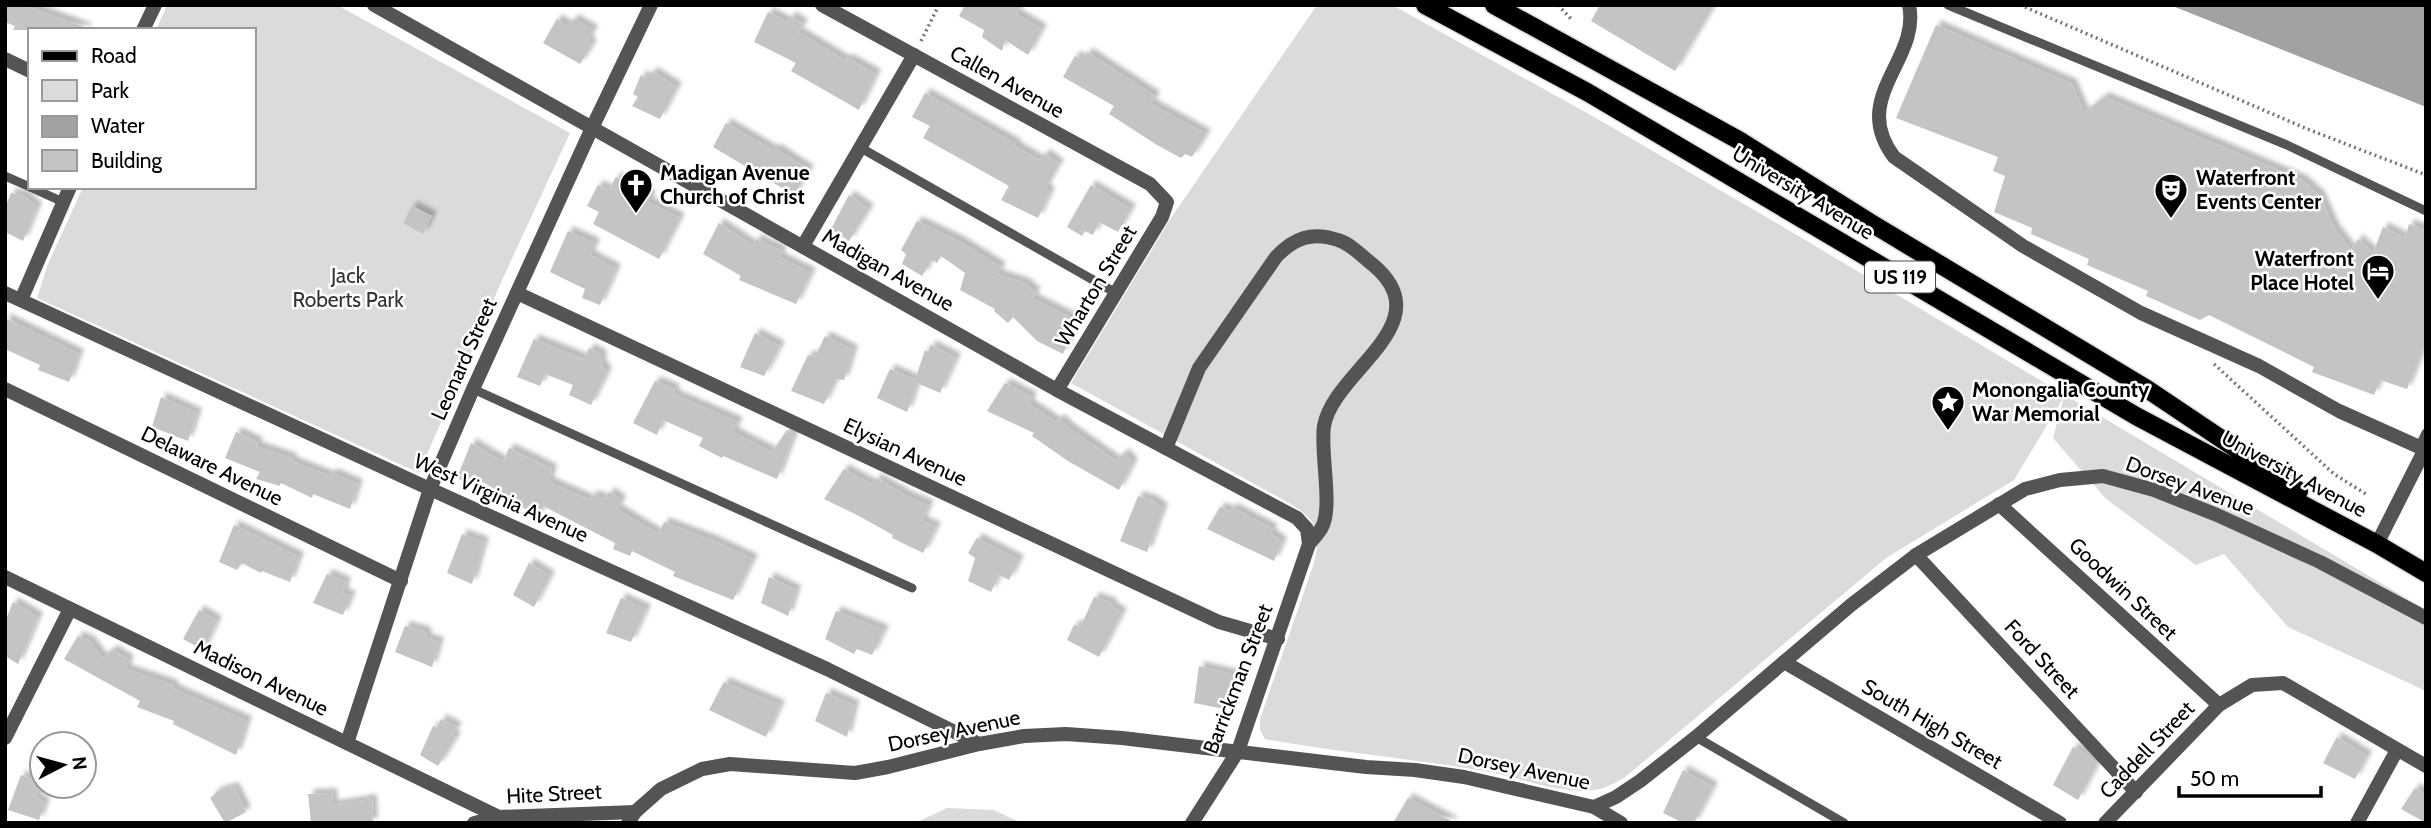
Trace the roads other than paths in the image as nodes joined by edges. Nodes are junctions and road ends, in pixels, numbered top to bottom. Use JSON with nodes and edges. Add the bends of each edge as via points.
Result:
{"nodes":[{"id":1,"x":154,"y":5,"type":"edge"},
{"id":2,"x":374,"y":5,"type":"edge"},
{"id":3,"x":651,"y":5,"type":"edge"},
{"id":4,"x":822,"y":5,"type":"edge"},
{"id":5,"x":1425,"y":5,"type":"edge"},
{"id":6,"x":1494,"y":5,"type":"edge"},
{"id":7,"x":1909,"y":5,"type":"edge"},
{"id":8,"x":1948,"y":5,"type":"edge"},
{"id":9,"x":143,"y":28,"type":"edge"},
{"id":10,"x":914,"y":55,"type":"junction"},
{"id":11,"x":5,"y":59,"type":"edge"},
{"id":12,"x":28,"y":70,"type":"edge"},
{"id":13,"x":592,"y":128,"type":"junction"},
{"id":14,"x":861,"y":148,"type":"junction"},
{"id":15,"x":5,"y":176,"type":"edge"},
{"id":16,"x":28,"y":186,"type":"edge"},
{"id":17,"x":34,"y":189,"type":"edge"},
{"id":18,"x":69,"y":189,"type":"edge"},
{"id":19,"x":63,"y":202,"type":"junction"},
{"id":20,"x":1167,"y":202,"type":"joint"},
{"id":21,"x":2426,"y":211,"type":"edge"},
{"id":22,"x":803,"y":246,"type":"junction"},
{"id":23,"x":5,"y":293,"type":"edge"},
{"id":24,"x":517,"y":293,"type":"junction"},
{"id":25,"x":1116,"y":293,"type":"junction"},
{"id":26,"x":21,"y":300,"type":"junction"},
{"id":27,"x":5,"y":389,"type":"edge"},
{"id":28,"x":472,"y":389,"type":"junction"},
{"id":29,"x":1058,"y":390,"type":"junction"},
{"id":30,"x":2426,"y":433,"type":"edge"},
{"id":31,"x":1166,"y":448,"type":"junction"},
{"id":32,"x":2423,"y":449,"type":"edge"},
{"id":33,"x":430,"y":489,"type":"junction"},
{"id":34,"x":1999,"y":504,"type":"junction"},
{"id":35,"x":1307,"y":529,"type":"joint"},
{"id":36,"x":1309,"y":544,"type":"junction"},
{"id":37,"x":2377,"y":544,"type":"junction"},
{"id":38,"x":1916,"y":555,"type":"junction"},
{"id":39,"x":2426,"y":573,"type":"edge"},
{"id":40,"x":5,"y":577,"type":"edge"},
{"id":41,"x":401,"y":581,"type":"junction"},
{"id":42,"x":912,"y":588,"type":"dead end"},
{"id":43,"x":70,"y":609,"type":"junction"},
{"id":44,"x":2426,"y":618,"type":"edge"},
{"id":45,"x":1278,"y":639,"type":"junction"},
{"id":46,"x":1784,"y":662,"type":"junction"},
{"id":47,"x":2218,"y":705,"type":"junction"},
{"id":48,"x":1696,"y":737,"type":"junction"},
{"id":49,"x":5,"y":738,"type":"edge"},
{"id":50,"x":347,"y":743,"type":"junction"},
{"id":51,"x":979,"y":744,"type":"junction"},
{"id":52,"x":2398,"y":750,"type":"junction"},
{"id":53,"x":1238,"y":751,"type":"junction"},
{"id":54,"x":2426,"y":766,"type":"edge"},
{"id":55,"x":2136,"y":792,"type":"junction"},
{"id":56,"x":1594,"y":807,"type":"junction"},
{"id":57,"x":632,"y":817,"type":"edge"},
{"id":58,"x":497,"y":820,"type":"edge"},
{"id":59,"x":474,"y":823,"type":"edge"},
{"id":60,"x":1192,"y":823,"type":"edge"},
{"id":61,"x":1621,"y":823,"type":"edge"},
{"id":62,"x":1844,"y":823,"type":"edge"},
{"id":63,"x":2060,"y":823,"type":"edge"},
{"id":64,"x":2105,"y":823,"type":"edge"},
{"id":65,"x":2357,"y":823,"type":"edge"}],
"edges":[{"from":1,"to":9,"type":"street"},
{"from":2,"to":13,"type":"street","name":"Madigan Avenue"},
{"from":3,"to":13,"type":"street","name":"Leonard Street"},
{"from":4,"to":10,"type":"street","name":"Callen Avenue"},
{"from":5,"to":37,"type":"main road","name":"University Avenue","number":"US 119","via":[[1587,92],[2136,416]]},
{"from":6,"to":37,"type":"main road","name":"University Avenue","number":"US 119","via":[[1742,142],[2147,389]]},
{"from":7,"to":32,"type":"street","via":[[1910,26],[1878,114],[1885,145],[1894,157],[2024,246],[2141,313],[2259,366],[2339,411]]},
{"from":8,"to":21,"type":"lane","via":[[2287,145]]},
{"from":10,"to":14,"type":"street"},
{"from":10,"to":20,"type":"street","name":"Callen Avenue","via":[[1150,184]]},
{"from":11,"to":12,"type":"street"},
{"from":13,"to":22,"type":"street","name":"Madigan Avenue"},
{"from":13,"to":24,"type":"street","name":"Leonard Street"},
{"from":14,"to":22,"type":"street"},
{"from":14,"to":25,"type":"lane"},
{"from":15,"to":16,"type":"lane"},
{"from":17,"to":19,"type":"lane"},
{"from":18,"to":19,"type":"street"},
{"from":19,"to":26,"type":"street"},
{"from":20,"to":25,"type":"street","name":"Wharton Street"},
{"from":22,"to":29,"type":"street","name":"Madigan Avenue"},
{"from":23,"to":26,"type":"street","name":"West Virginia Avenue"},
{"from":24,"to":28,"type":"street","name":"Leonard Street"},
{"from":24,"to":45,"type":"street","name":"Elysian Avenue","via":[[1219,622]]},
{"from":25,"to":29,"type":"street","name":"Wharton Street"},
{"from":26,"to":33,"type":"street","name":"West Virginia Avenue"},
{"from":27,"to":41,"type":"street","name":"Delaware Avenue"},
{"from":28,"to":33,"type":"street","name":"Leonard Street"},
{"from":28,"to":42,"type":"lane"},
{"from":29,"to":31,"type":"street","name":"Madigan Avenue"},
{"from":30,"to":32,"type":"lane"},
{"from":31,"to":35,"type":"street","name":"Madigan Avenue","via":[[1297,518]]},
{"from":31,"to":36,"type":"street","name":"Barrickman Street","via":[[1199,368],[1276,257],[1302,237],[1344,242],[1383,273],[1394,289],[1397,311],[1391,329],[1342,393],[1324,425],[1324,525]]},
{"from":32,"to":37,"type":"street"},
{"from":33,"to":41,"type":"street","name":"Leonard Street"},
{"from":33,"to":51,"type":"street","name":"West Virginia Avenue","via":[[827,669]]},
{"from":34,"to":38,"type":"street","name":"Dorsey Avenue"},
{"from":34,"to":44,"type":"street","name":"Dorsey Avenue","via":[[2025,489],[2103,476],[2154,490],[2228,520]]},
{"from":34,"to":47,"type":"street","name":"Goodwin Street"},
{"from":35,"to":36,"type":"street","name":"Barrickman Street"},
{"from":36,"to":45,"type":"street","name":"Barrickman Street"},
{"from":37,"to":39,"type":"main road","name":"University Avenue","number":"US 119"},
{"from":38,"to":46,"type":"street","name":"Dorsey Avenue"},
{"from":38,"to":55,"type":"street","name":"Ford Street"},
{"from":40,"to":43,"type":"street","name":"Madison Avenue"},
{"from":41,"to":50,"type":"street","name":"Leonard Street"},
{"from":43,"to":49,"type":"street"},
{"from":43,"to":50,"type":"street","name":"Madison Avenue"},
{"from":45,"to":53,"type":"street","name":"Barrickman Street"},
{"from":46,"to":48,"type":"street","name":"Dorsey Avenue"},
{"from":46,"to":63,"type":"street","name":"South High Street"},
{"from":47,"to":52,"type":"street","name":"Caddell Street","via":[[2252,685],[2283,683]]},
{"from":47,"to":55,"type":"street","name":"Caddell Street"},
{"from":48,"to":56,"type":"street","name":"Dorsey Avenue","via":[[1640,781]]},
{"from":48,"to":62,"type":"lane"},
{"from":50,"to":58,"type":"street","name":"Madison Avenue"},
{"from":51,"to":53,"type":"street","name":"Dorsey Avenue","via":[[1066,734]]},
{"from":51,"to":57,"type":"street","name":"Dorsey Avenue","via":[[855,773],[730,764],[702,769],[661,789]]},
{"from":52,"to":54,"type":"street","name":"Caddell Street"},
{"from":52,"to":65,"type":"street"},
{"from":53,"to":56,"type":"street","name":"Dorsey Avenue","via":[[1464,777]]},
{"from":53,"to":60,"type":"street","name":"Barrickman Street"},
{"from":55,"to":64,"type":"street","name":"Caddell Street"},
{"from":56,"to":61,"type":"street"},
{"from":57,"to":58,"type":"street","name":"Hite Street"},
{"from":58,"to":59,"type":"street","name":"Hite Street"}]}
